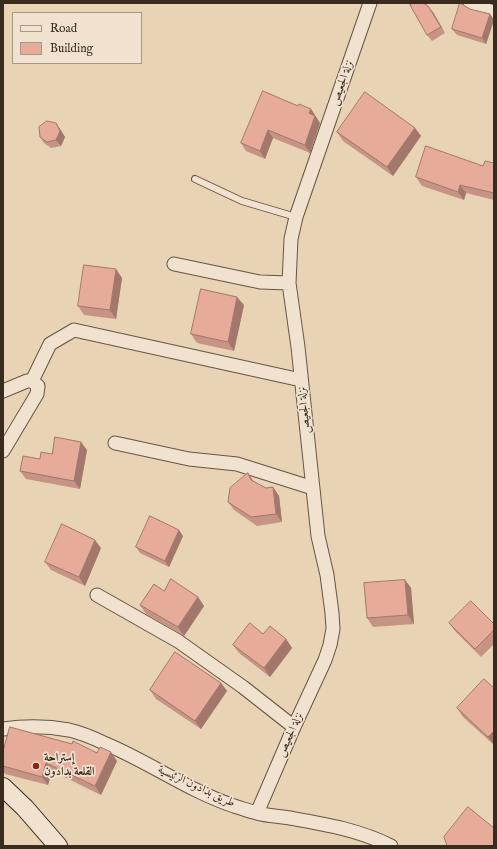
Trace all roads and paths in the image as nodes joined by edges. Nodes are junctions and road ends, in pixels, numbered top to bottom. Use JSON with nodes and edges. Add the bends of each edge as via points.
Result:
{"nodes":[{"id":1,"x":370,"y":3,"type":"edge"},
{"id":2,"x":470,"y":3,"type":"edge"},
{"id":3,"x":494,"y":12,"type":"edge"},
{"id":4,"x":195,"y":179,"type":"dead end"},
{"id":5,"x":296,"y":217,"type":"junction"},
{"id":6,"x":174,"y":264,"type":"dead end"},
{"id":7,"x":289,"y":283,"type":"junction"},
{"id":8,"x":302,"y":380,"type":"junction"},
{"id":9,"x":32,"y":381,"type":"junction"},
{"id":10,"x":3,"y":391,"type":"edge"},
{"id":11,"x":115,"y":443,"type":"dead end"},
{"id":12,"x":3,"y":451,"type":"edge"},
{"id":13,"x":313,"y":488,"type":"junction"},
{"id":14,"x":97,"y":595,"type":"dead end"},
{"id":15,"x":294,"y":727,"type":"junction"},
{"id":16,"x":3,"y":729,"type":"edge"},
{"id":17,"x":3,"y":787,"type":"edge"},
{"id":18,"x":257,"y":814,"type":"junction"},
{"id":19,"x":58,"y":846,"type":"edge"},
{"id":20,"x":391,"y":846,"type":"edge"}],
"edges":[{"from":1,"to":5,"type":"street","name":"نزلة الجعيص"},
{"from":2,"to":3,"type":"street","via":[[477,8]]},
{"from":4,"to":5,"type":"lane","via":[[242,201]]},
{"from":5,"to":7,"type":"street","name":"نزلة الجعيص","via":[[291,239]]},
{"from":6,"to":7,"type":"street","via":[[260,282]]},
{"from":7,"to":8,"type":"street","name":"نزلة الجعيص"},
{"from":8,"to":9,"type":"street","via":[[74,330],[50,344]]},
{"from":8,"to":13,"type":"street","name":"نزلة الجعيص"},
{"from":9,"to":10,"type":"street"},
{"from":9,"to":12,"type":"street","via":[[38,386],[37,394]]},
{"from":11,"to":13,"type":"street","via":[[189,459],[237,464]]},
{"from":13,"to":15,"type":"street","name":"نزلة الجعيص","via":[[333,629],[325,660]]},
{"from":14,"to":15,"type":"street","via":[[178,641]]},
{"from":15,"to":18,"type":"street","name":"نزلة الجعيص"},
{"from":16,"to":18,"type":"street","name":"طريق بدادون الرئيسية","via":[[38,726],[70,730],[118,749],[203,793]]},
{"from":17,"to":19,"type":"main road"},
{"from":18,"to":20,"type":"street","name":"طريق بدادون الرئيسية","via":[[341,828]]}]}
